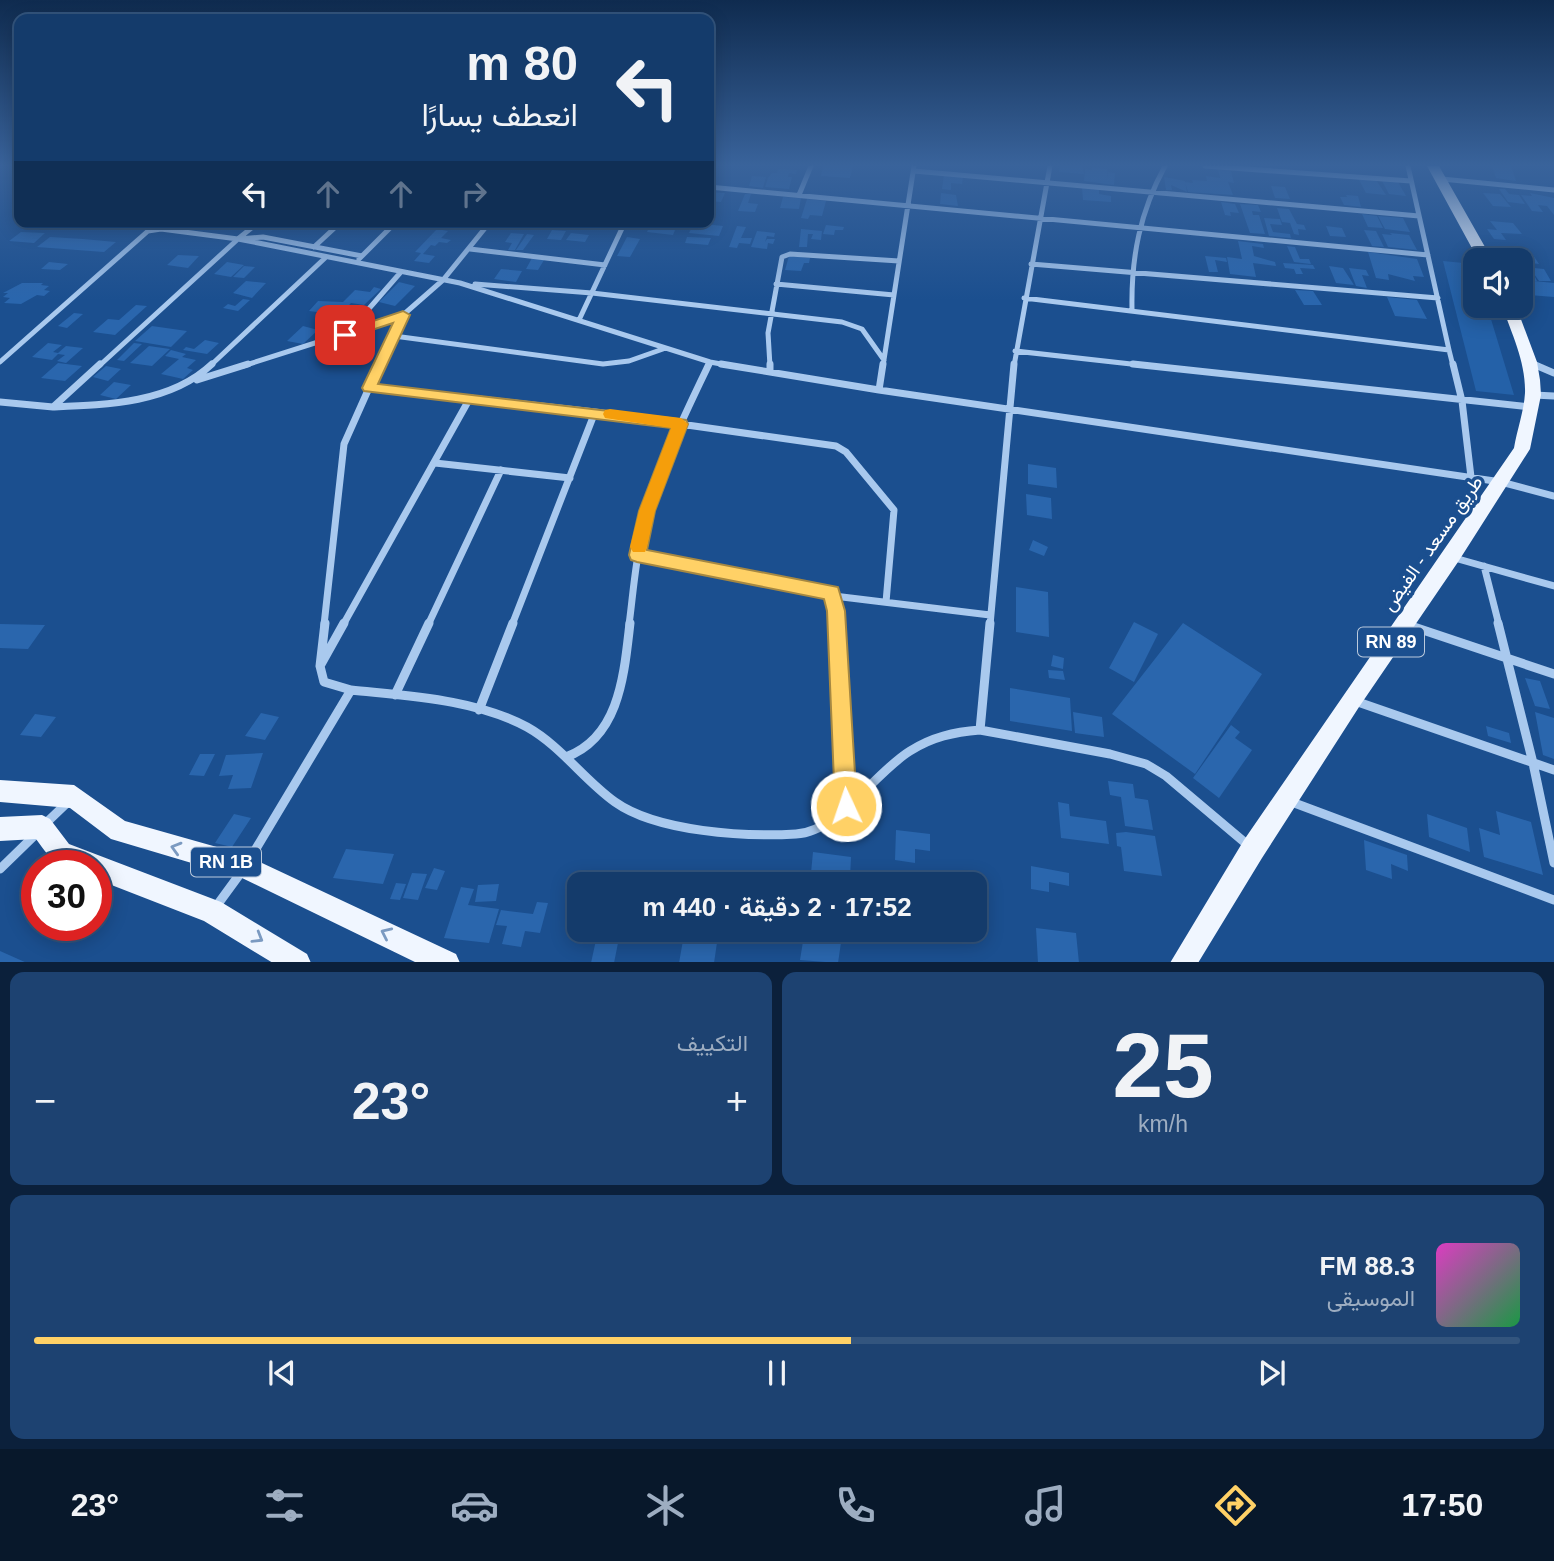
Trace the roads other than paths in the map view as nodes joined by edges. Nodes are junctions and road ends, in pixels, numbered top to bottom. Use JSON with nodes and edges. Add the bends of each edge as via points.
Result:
{"nodes":[{"id":1,"x":907,"y":211,"type":"edge"},
{"id":2,"x":969,"y":211,"type":"edge"},
{"id":3,"x":1042,"y":211,"type":"edge"},
{"id":4,"x":1144,"y":211,"type":"edge"},
{"id":5,"x":1362,"y":211,"type":"edge"},
{"id":6,"x":1418,"y":211,"type":"edge"},
{"id":7,"x":1459,"y":211,"type":"edge"},
{"id":8,"x":1419,"y":216,"type":"junction"},
{"id":9,"x":1040,"y":219,"type":"junction"},
{"id":10,"x":252,"y":228,"type":"edge"},
{"id":11,"x":334,"y":228,"type":"edge"},
{"id":12,"x":390,"y":228,"type":"edge"},
{"id":13,"x":486,"y":228,"type":"edge"},
{"id":14,"x":622,"y":228,"type":"edge"},
{"id":15,"x":1139,"y":228,"type":"junction"},
{"id":16,"x":238,"y":239,"type":"junction"},
{"id":17,"x":314,"y":246,"type":"junction"},
{"id":18,"x":1479,"y":248,"type":"edge"},
{"id":19,"x":470,"y":249,"type":"junction"},
{"id":20,"x":306,"y":254,"type":"junction"},
{"id":21,"x":1428,"y":255,"type":"junction"},
{"id":22,"x":362,"y":256,"type":"junction"},
{"id":23,"x":325,"y":258,"type":"junction"},
{"id":24,"x":899,"y":261,"type":"junction"},
{"id":25,"x":354,"y":264,"type":"junction"},
{"id":26,"x":1031,"y":264,"type":"junction"},
{"id":27,"x":606,"y":265,"type":"junction"},
{"id":28,"x":400,"y":273,"type":"junction"},
{"id":29,"x":1130,"y":273,"type":"junction"},
{"id":30,"x":443,"y":280,"type":"junction"},
{"id":31,"x":460,"y":284,"type":"junction"},
{"id":32,"x":776,"y":284,"type":"junction"},
{"id":33,"x":592,"y":293,"type":"junction"},
{"id":34,"x":894,"y":295,"type":"junction"},
{"id":35,"x":1024,"y":298,"type":"junction"},
{"id":36,"x":1438,"y":298,"type":"junction"},
{"id":37,"x":1132,"y":309,"type":"junction"},
{"id":38,"x":771,"y":313,"type":"junction"},
{"id":39,"x":403,"y":315,"type":"junction"},
{"id":40,"x":1514,"y":318,"type":"edge"},
{"id":41,"x":579,"y":320,"type":"junction"},
{"id":42,"x":345,"y":335,"type":"junction"},
{"id":43,"x":394,"y":336,"type":"junction"},
{"id":44,"x":664,"y":349,"type":"junction"},
{"id":45,"x":1449,"y":350,"type":"junction"},
{"id":46,"x":1015,"y":351,"type":"junction"},
{"id":47,"x":884,"y":360,"type":"junction"},
{"id":48,"x":0,"y":362,"type":"edge"},
{"id":49,"x":710,"y":362,"type":"junction"},
{"id":50,"x":1530,"y":362,"type":"junction"},
{"id":51,"x":770,"y":372,"type":"junction"},
{"id":52,"x":1554,"y":373,"type":"edge"},
{"id":53,"x":194,"y":381,"type":"junction"},
{"id":54,"x":369,"y":388,"type":"junction"},
{"id":55,"x":879,"y":390,"type":"junction"},
{"id":56,"x":470,"y":398,"type":"junction"},
{"id":57,"x":1539,"y":399,"type":"edge"},
{"id":58,"x":1462,"y":401,"type":"junction"},
{"id":59,"x":0,"y":402,"type":"edge"},
{"id":60,"x":53,"y":407,"type":"junction"},
{"id":61,"x":1009,"y":408,"type":"junction"},
{"id":62,"x":595,"y":412,"type":"junction"},
{"id":63,"x":681,"y":424,"type":"junction"},
{"id":64,"x":435,"y":463,"type":"junction"},
{"id":65,"x":501,"y":470,"type":"junction"},
{"id":66,"x":1471,"y":477,"type":"junction"},
{"id":67,"x":570,"y":478,"type":"junction"},
{"id":68,"x":1501,"y":482,"type":"junction"},
{"id":69,"x":1554,"y":496,"type":"edge"},
{"id":70,"x":637,"y":555,"type":"junction"},
{"id":71,"x":1451,"y":557,"type":"junction"},
{"id":72,"x":1484,"y":566,"type":"junction"},
{"id":73,"x":1554,"y":586,"type":"edge"},
{"id":74,"x":834,"y":596,"type":"junction"},
{"id":75,"x":886,"y":602,"type":"junction"},
{"id":76,"x":990,"y":615,"type":"junction"},
{"id":77,"x":1404,"y":624,"type":"junction"},
{"id":78,"x":1506,"y":659,"type":"junction"},
{"id":79,"x":320,"y":666,"type":"junction"},
{"id":80,"x":1554,"y":674,"type":"edge"},
{"id":81,"x":351,"y":690,"type":"junction"},
{"id":82,"x":395,"y":695,"type":"junction"},
{"id":83,"x":1351,"y":700,"type":"junction"},
{"id":84,"x":479,"y":710,"type":"junction"},
{"id":85,"x":980,"y":730,"type":"junction"},
{"id":86,"x":566,"y":757,"type":"junction"},
{"id":87,"x":1533,"y":763,"type":"junction"},
{"id":88,"x":1554,"y":770,"type":"edge"},
{"id":89,"x":0,"y":791,"type":"edge"},
{"id":90,"x":74,"y":797,"type":"junction"},
{"id":91,"x":1287,"y":800,"type":"junction"},
{"id":92,"x":846,"y":806,"type":"junction"},
{"id":93,"x":42,"y":827,"type":"junction"},
{"id":94,"x":0,"y":829,"type":"edge"},
{"id":95,"x":1253,"y":849,"type":"junction"},
{"id":96,"x":1554,"y":863,"type":"edge"},
{"id":97,"x":245,"y":867,"type":"junction"},
{"id":98,"x":0,"y":869,"type":"edge"},
{"id":99,"x":1554,"y":900,"type":"edge"},
{"id":100,"x":212,"y":911,"type":"junction"},
{"id":101,"x":298,"y":962,"type":"edge"},
{"id":102,"x":447,"y":962,"type":"edge"},
{"id":103,"x":1183,"y":962,"type":"edge"}],
"edges":[{"from":1,"to":24,"type":"street"},
{"from":2,"to":9,"type":"street"},
{"from":3,"to":9,"type":"street"},
{"from":4,"to":15,"type":"street"},
{"from":5,"to":8,"type":"street"},
{"from":6,"to":8,"type":"street"},
{"from":7,"to":18,"type":"main road"},
{"from":8,"to":21,"type":"street"},
{"from":9,"to":15,"type":"street"},
{"from":9,"to":26,"type":"street"},
{"from":10,"to":16,"type":"street"},
{"from":11,"to":17,"type":"street"},
{"from":12,"to":22,"type":"street"},
{"from":13,"to":19,"type":"street"},
{"from":14,"to":27,"type":"street"},
{"from":15,"to":21,"type":"street"},
{"from":15,"to":29,"type":"street"},
{"from":16,"to":17,"type":"street","via":[[262,237]]},
{"from":16,"to":20,"type":"street"},
{"from":16,"to":48,"type":"street","via":[[148,231]]},
{"from":16,"to":60,"type":"street"},
{"from":17,"to":20,"type":"street"},
{"from":17,"to":22,"type":"street"},
{"from":19,"to":27,"type":"street"},
{"from":19,"to":30,"type":"street"},
{"from":20,"to":23,"type":"street"},
{"from":21,"to":36,"type":"street"},
{"from":22,"to":25,"type":"street"},
{"from":23,"to":25,"type":"street"},
{"from":23,"to":53,"type":"street"},
{"from":24,"to":32,"type":"street","via":[[790,254],[782,257]]},
{"from":24,"to":34,"type":"street"},
{"from":25,"to":28,"type":"street"},
{"from":26,"to":29,"type":"street"},
{"from":26,"to":35,"type":"street"},
{"from":27,"to":33,"type":"street"},
{"from":28,"to":30,"type":"street"},
{"from":28,"to":42,"type":"street"},
{"from":29,"to":36,"type":"street"},
{"from":29,"to":37,"type":"street"},
{"from":30,"to":31,"type":"street"},
{"from":30,"to":39,"type":"street"},
{"from":31,"to":33,"type":"street"},
{"from":31,"to":41,"type":"street"},
{"from":32,"to":34,"type":"street"},
{"from":32,"to":38,"type":"street"},
{"from":33,"to":38,"type":"street"},
{"from":33,"to":41,"type":"street"},
{"from":34,"to":47,"type":"street"},
{"from":35,"to":37,"type":"street"},
{"from":35,"to":46,"type":"street"},
{"from":36,"to":45,"type":"street"},
{"from":37,"to":45,"type":"street"},
{"from":38,"to":47,"type":"street","via":[[854,324]]},
{"from":38,"to":51,"type":"street"},
{"from":39,"to":42,"type":"street"},
{"from":39,"to":43,"type":"street"},
{"from":40,"to":50,"type":"main road","name":"طريق مسعد - الفيض","number":"RN 89"},
{"from":41,"to":44,"type":"street"},
{"from":42,"to":53,"type":"street"},
{"from":43,"to":44,"type":"street","via":[[603,364]]},
{"from":43,"to":54,"type":"street"},
{"from":44,"to":49,"type":"street"},
{"from":45,"to":58,"type":"street"},
{"from":46,"to":58,"type":"street"},
{"from":46,"to":61,"type":"street"},
{"from":47,"to":55,"type":"street"},
{"from":49,"to":51,"type":"street"},
{"from":49,"to":63,"type":"street"},
{"from":50,"to":52,"type":"street"},
{"from":50,"to":57,"type":"main road","name":"طريق مسعد - الفيض","number":"RN 89"},
{"from":51,"to":55,"type":"street"},
{"from":53,"to":60,"type":"street","via":[[120,404]]},
{"from":54,"to":56,"type":"street"},
{"from":54,"to":79,"type":"street","via":[[344,444]]},
{"from":55,"to":61,"type":"street"},
{"from":56,"to":62,"type":"street"},
{"from":56,"to":64,"type":"street"},
{"from":57,"to":58,"type":"street"},
{"from":57,"to":68,"type":"main road","name":"طريق مسعد - الفيض","number":"RN 89","via":[[1522,449]]},
{"from":58,"to":66,"type":"street"},
{"from":59,"to":60,"type":"street"},
{"from":61,"to":66,"type":"street"},
{"from":61,"to":76,"type":"street"},
{"from":62,"to":63,"type":"street"},
{"from":62,"to":67,"type":"street"},
{"from":63,"to":70,"type":"street","via":[[647,511]]},
{"from":63,"to":75,"type":"street","via":[[830,445],[846,452],[894,510]]},
{"from":64,"to":65,"type":"street"},
{"from":64,"to":79,"type":"street"},
{"from":65,"to":67,"type":"street"},
{"from":65,"to":82,"type":"street"},
{"from":66,"to":68,"type":"street"},
{"from":67,"to":84,"type":"street"},
{"from":68,"to":69,"type":"street"},
{"from":68,"to":71,"type":"main road","name":"طريق مسعد - الفيض","number":"RN 89"},
{"from":70,"to":74,"type":"street","via":[[814,588]]},
{"from":70,"to":86,"type":"street","via":[[611,712],[599,736],[583,751]]},
{"from":71,"to":72,"type":"street"},
{"from":71,"to":77,"type":"main road","name":"طريق مسعد - الفيض","number":"RN 89"},
{"from":72,"to":73,"type":"street"},
{"from":72,"to":78,"type":"street"},
{"from":74,"to":75,"type":"street"},
{"from":74,"to":92,"type":"street"},
{"from":75,"to":76,"type":"street"},
{"from":76,"to":85,"type":"street"},
{"from":77,"to":78,"type":"street"},
{"from":77,"to":83,"type":"main road","name":"طريق مسعد - الفيض","number":"RN 89"},
{"from":78,"to":80,"type":"street"},
{"from":78,"to":87,"type":"street"},
{"from":79,"to":81,"type":"street","via":[[324,682]]},
{"from":81,"to":82,"type":"street"},
{"from":81,"to":97,"type":"street"},
{"from":82,"to":84,"type":"street"},
{"from":83,"to":87,"type":"street"},
{"from":83,"to":91,"type":"main road","name":"طريق مسعد - الفيض","number":"RN 89"},
{"from":84,"to":86,"type":"street","via":[[526,727]]},
{"from":85,"to":92,"type":"street","via":[[953,731],[905,751]]},
{"from":85,"to":95,"type":"street","via":[[1146,764]]},
{"from":86,"to":92,"type":"street","via":[[637,816],[681,824],[740,832],[812,832]]},
{"from":87,"to":88,"type":"street"},
{"from":87,"to":96,"type":"street"},
{"from":89,"to":90,"type":"main road"},
{"from":90,"to":93,"type":"street"},
{"from":97,"to":90,"type":"main road","number":"RN 1B","one_way":true,"via":[[119,831]]},
{"from":91,"to":95,"type":"main road","name":"طريق مسعد - الفيض","number":"RN 89"},
{"from":91,"to":99,"type":"street"},
{"from":93,"to":94,"type":"main road"},
{"from":93,"to":98,"type":"street"},
{"from":93,"to":100,"type":"main road","number":"RN 1B","via":[[61,853]]},
{"from":95,"to":103,"type":"main road","name":"طريق مسعد - الفيض","number":"RN 89"},
{"from":97,"to":100,"type":"street"},
{"from":102,"to":97,"type":"main road","number":"RN 1B","one_way":true},
{"from":100,"to":101,"type":"main road","number":"RN 1B","one_way":true}]}
